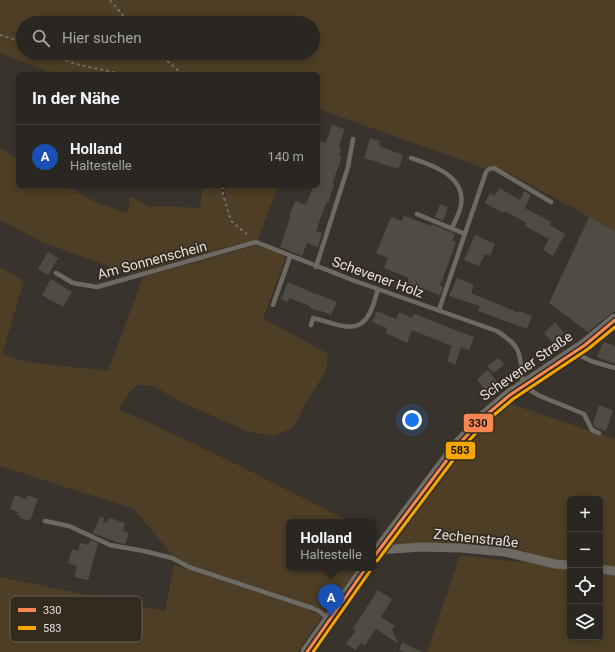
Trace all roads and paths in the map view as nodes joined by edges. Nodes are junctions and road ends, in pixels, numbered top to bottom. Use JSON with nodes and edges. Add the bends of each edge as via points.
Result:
{"nodes":[{"id":1,"x":110,"y":0,"type":"edge"},
{"id":2,"x":123,"y":16,"type":"edge"},
{"id":3,"x":0,"y":35,"type":"edge"},
{"id":4,"x":16,"y":40,"type":"edge"},
{"id":5,"x":66,"y":60,"type":"edge"},
{"id":6,"x":166,"y":60,"type":"edge"},
{"id":7,"x":113,"y":72,"type":"edge"},
{"id":8,"x":180,"y":72,"type":"edge"},
{"id":9,"x":353,"y":139,"type":"dead end"},
{"id":10,"x":411,"y":158,"type":"dead end"},
{"id":11,"x":223,"y":188,"type":"edge"},
{"id":12,"x":551,"y":202,"type":"dead end"},
{"id":13,"x":417,"y":214,"type":"dead end"},
{"id":14,"x":452,"y":228,"type":"junction"},
{"id":15,"x":465,"y":234,"type":"junction"},
{"id":16,"x":256,"y":242,"type":"junction"},
{"id":17,"x":290,"y":257,"type":"junction"},
{"id":18,"x":316,"y":267,"type":"junction"},
{"id":19,"x":56,"y":273,"type":"dead end"},
{"id":20,"x":378,"y":289,"type":"junction"},
{"id":21,"x":273,"y":305,"type":"dead end"},
{"id":22,"x":439,"y":310,"type":"junction"},
{"id":23,"x":615,"y":320,"type":"edge"},
{"id":24,"x":311,"y":325,"type":"dead end"},
{"id":25,"x":573,"y":352,"type":"junction"},
{"id":26,"x":615,"y":368,"type":"edge"},
{"id":27,"x":523,"y":386,"type":"junction"},
{"id":28,"x":599,"y":433,"type":"dead end"},
{"id":29,"x":45,"y":521,"type":"dead end"},
{"id":30,"x":376,"y":554,"type":"edge"},
{"id":31,"x":567,"y":565,"type":"edge"},
{"id":32,"x":603,"y":569,"type":"edge"},
{"id":33,"x":364,"y":571,"type":"edge"},
{"id":34,"x":615,"y":571,"type":"edge"},
{"id":35,"x":330,"y":619,"type":"junction"},
{"id":36,"x":306,"y":652,"type":"edge"}],
"edges":[{"from":1,"to":2,"type":"path"},
{"from":3,"to":4,"type":"path"},
{"from":5,"to":7,"type":"path"},
{"from":6,"to":8,"type":"path"},
{"from":9,"to":18,"type":"lane","via":[[348,167]]},
{"from":10,"to":14,"type":"lane","via":[[446,172],[460,190],[461,204]]},
{"from":11,"to":16,"type":"path","via":[[231,222]]},
{"from":12,"to":15,"type":"lane","via":[[494,168],[489,168]]},
{"from":13,"to":14,"type":"lane"},
{"from":14,"to":15,"type":"lane"},
{"from":15,"to":22,"type":"lane"},
{"from":16,"to":17,"type":"lane","name":"Schevener Holz"},
{"from":16,"to":19,"type":"lane","name":"Am Sonnenschein","via":[[97,287],[73,283]]},
{"from":17,"to":18,"type":"lane","name":"Schevener Holz"},
{"from":17,"to":21,"type":"lane"},
{"from":18,"to":20,"type":"lane","name":"Schevener Holz"},
{"from":20,"to":22,"type":"lane","name":"Schevener Holz"},
{"from":20,"to":24,"type":"lane","via":[[365,321],[357,327],[313,318]]},
{"from":22,"to":27,"type":"lane","name":"Schevener Holz","via":[[497,331],[510,339],[520,354]]},
{"from":23,"to":25,"type":"main road","name":"Schevener Straße"},
{"from":25,"to":26,"type":"lane","via":[[591,361]]},
{"from":25,"to":27,"type":"main road","name":"Schevener Straße"},
{"from":27,"to":28,"type":"lane","via":[[584,414],[592,430]]},
{"from":27,"to":30,"type":"main road","name":"Schevener Straße","via":[[485,416],[459,444]]},
{"from":29,"to":35,"type":"lane","via":[[69,526],[110,545],[172,558],[189,567],[312,608]]},
{"from":30,"to":31,"type":"street","name":"Zechenstraße","via":[[420,547],[460,548],[505,552]]},
{"from":32,"to":34,"type":"street"},
{"from":33,"to":35,"type":"main road"},
{"from":35,"to":36,"type":"main road"}]}
